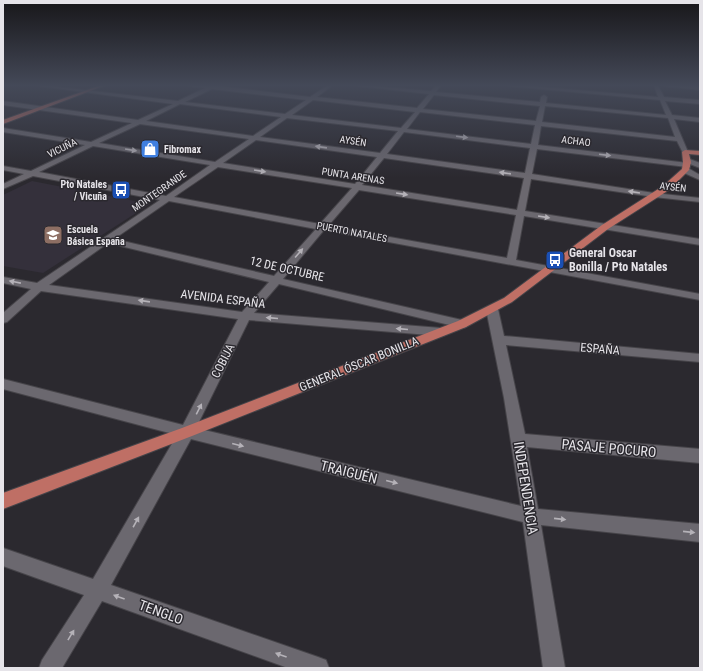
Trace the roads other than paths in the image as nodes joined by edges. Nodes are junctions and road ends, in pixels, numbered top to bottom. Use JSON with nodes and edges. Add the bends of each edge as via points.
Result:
{"nodes":[{"id":1,"x":18,"y":116,"type":"edge"},
{"id":2,"x":100,"y":116,"type":"edge"},
{"id":3,"x":151,"y":116,"type":"edge"},
{"id":4,"x":286,"y":116,"type":"edge"},
{"id":5,"x":289,"y":116,"type":"edge"},
{"id":6,"x":413,"y":116,"type":"edge"},
{"id":7,"x":473,"y":116,"type":"edge"},
{"id":8,"x":541,"y":116,"type":"edge"},
{"id":9,"x":663,"y":116,"type":"edge"},
{"id":10,"x":670,"y":117,"type":"junction"},
{"id":11,"x":700,"y":120,"type":"edge"},
{"id":12,"x":3,"y":122,"type":"edge"},
{"id":13,"x":140,"y":122,"type":"junction"},
{"id":14,"x":539,"y":124,"type":"junction"},
{"id":15,"x":3,"y":130,"type":"edge"},
{"id":16,"x":402,"y":130,"type":"junction"},
{"id":17,"x":255,"y":138,"type":"junction"},
{"id":18,"x":680,"y":139,"type":"junction"},
{"id":19,"x":93,"y":144,"type":"junction"},
{"id":20,"x":534,"y":146,"type":"junction"},
{"id":21,"x":700,"y":153,"type":"edge"},
{"id":22,"x":382,"y":156,"type":"junction"},
{"id":23,"x":700,"y":159,"type":"edge"},
{"id":24,"x":686,"y":162,"type":"junction"},
{"id":25,"x":217,"y":164,"type":"junction"},
{"id":26,"x":700,"y":166,"type":"edge"},
{"id":27,"x":3,"y":168,"type":"edge"},
{"id":28,"x":32,"y":173,"type":"junction"},
{"id":29,"x":528,"y":176,"type":"junction"},
{"id":30,"x":700,"y":178,"type":"edge"},
{"id":31,"x":3,"y":187,"type":"edge"},
{"id":32,"x":357,"y":187,"type":"junction"},
{"id":33,"x":654,"y":195,"type":"junction"},
{"id":34,"x":168,"y":198,"type":"junction"},
{"id":35,"x":700,"y":200,"type":"edge"},
{"id":36,"x":521,"y":213,"type":"junction"},
{"id":37,"x":322,"y":227,"type":"junction"},
{"id":38,"x":605,"y":227,"type":"junction"},
{"id":39,"x":106,"y":240,"type":"junction"},
{"id":40,"x":700,"y":242,"type":"edge"},
{"id":41,"x":511,"y":262,"type":"junction"},
{"id":42,"x":548,"y":269,"type":"junction"},
{"id":43,"x":3,"y":280,"type":"edge"},
{"id":44,"x":276,"y":280,"type":"junction"},
{"id":45,"x":39,"y":287,"type":"junction"},
{"id":46,"x":700,"y":297,"type":"edge"},
{"id":47,"x":492,"y":309,"type":"junction"},
{"id":48,"x":245,"y":316,"type":"junction"},
{"id":49,"x":3,"y":319,"type":"edge"},
{"id":50,"x":462,"y":324,"type":"junction"},
{"id":51,"x":441,"y":332,"type":"junction"},
{"id":52,"x":500,"y":340,"type":"junction"},
{"id":53,"x":700,"y":358,"type":"edge"},
{"id":54,"x":3,"y":384,"type":"edge"},
{"id":55,"x":187,"y":432,"type":"junction"},
{"id":56,"x":519,"y":440,"type":"junction"},
{"id":57,"x":700,"y":456,"type":"edge"},
{"id":58,"x":3,"y":501,"type":"edge"},
{"id":59,"x":530,"y":516,"type":"junction"},
{"id":60,"x":700,"y":533,"type":"edge"},
{"id":61,"x":3,"y":557,"type":"edge"},
{"id":62,"x":98,"y":590,"type":"junction"},
{"id":63,"x":50,"y":668,"type":"edge"},
{"id":64,"x":318,"y":668,"type":"edge"},
{"id":65,"x":554,"y":668,"type":"edge"}],
"edges":[{"from":1,"to":12,"type":"main road"},
{"from":2,"to":13,"type":"street","name":"AYSÉN"},
{"from":3,"to":13,"type":"street","name":"VICUÑA"},
{"from":4,"to":17,"type":"street","name":"MONTEGRANDE"},
{"from":5,"to":16,"type":"street","name":"ACHAO"},
{"from":6,"to":16,"type":"street","name":"COBIJA"},
{"from":7,"to":14,"type":"street"},
{"from":8,"to":14,"type":"street"},
{"from":9,"to":10,"type":"street"},
{"from":10,"to":11,"type":"street"},
{"from":10,"to":18,"type":"street"},
{"from":13,"to":17,"type":"street","name":"AYSÉN"},
{"from":13,"to":19,"type":"street","name":"VICUÑA"},
{"from":14,"to":18,"type":"street"},
{"from":14,"to":20,"type":"street"},
{"from":15,"to":19,"type":"street","name":"PUNTA ARENAS"},
{"from":16,"to":20,"type":"street","name":"ACHAO","one_way":true},
{"from":16,"to":22,"type":"street","name":"COBIJA"},
{"from":22,"to":17,"type":"street","name":"AYSÉN","one_way":true},
{"from":17,"to":25,"type":"street","name":"MONTEGRANDE"},
{"from":18,"to":24,"type":"street"},
{"from":19,"to":25,"type":"street","name":"PUNTA ARENAS","one_way":true},
{"from":19,"to":28,"type":"street","name":"VICUÑA"},
{"from":20,"to":24,"type":"street","name":"ACHAO","one_way":true},
{"from":20,"to":29,"type":"street"},
{"from":21,"to":24,"type":"main road"},
{"from":29,"to":22,"type":"street","name":"AYSÉN","one_way":true},
{"from":22,"to":32,"type":"street","name":"COBIJA"},
{"from":23,"to":24,"type":"street"},
{"from":24,"to":26,"type":"street"},
{"from":24,"to":30,"type":"street"},
{"from":24,"to":33,"type":"main road","name":"GENERAL ÓSCAR BONILLA","via":[[675,181]]},
{"from":25,"to":32,"type":"street","name":"PUNTA ARENAS","one_way":true},
{"from":25,"to":34,"type":"street","name":"MONTEGRANDE"},
{"from":27,"to":28,"type":"street","name":"PUERTO NATALES"},
{"from":28,"to":31,"type":"street","name":"VICUÑA"},
{"from":28,"to":34,"type":"street","name":"PUERTO NATALES"},
{"from":33,"to":29,"type":"street","name":"AYSÉN","one_way":true},
{"from":29,"to":36,"type":"street"},
{"from":32,"to":36,"type":"street","name":"PUNTA ARENAS","one_way":true},
{"from":32,"to":37,"type":"street","name":"COBIJA"},
{"from":33,"to":35,"type":"street","name":"AYSÉN"},
{"from":33,"to":38,"type":"main road","name":"GENERAL ÓSCAR BONILLA"},
{"from":34,"to":37,"type":"street","name":"PUERTO NATALES"},
{"from":34,"to":39,"type":"street","name":"MONTEGRANDE"},
{"from":36,"to":38,"type":"street","name":"PUNTA ARENAS","one_way":true},
{"from":36,"to":41,"type":"street"},
{"from":37,"to":41,"type":"street","name":"PUERTO NATALES"},
{"from":44,"to":37,"type":"street","name":"COBIJA","one_way":true},
{"from":38,"to":40,"type":"street","name":"PUNTA ARENAS"},
{"from":38,"to":42,"type":"main road","name":"GENERAL ÓSCAR BONILLA"},
{"from":39,"to":44,"type":"street","name":"12 DE OCTUBRE"},
{"from":39,"to":45,"type":"street","name":"MONTEGRANDE"},
{"from":41,"to":42,"type":"street","name":"PUERTO NATALES"},
{"from":42,"to":46,"type":"street","name":"PUERTO NATALES"},
{"from":42,"to":47,"type":"main road","name":"GENERAL ÓSCAR BONILLA"},
{"from":45,"to":43,"type":"street","name":"AVENIDA ESPAÑA","one_way":true},
{"from":44,"to":48,"type":"street","name":"COBIJA"},
{"from":44,"to":50,"type":"street","name":"12 DE OCTUBRE"},
{"from":48,"to":45,"type":"street","name":"AVENIDA ESPAÑA","one_way":true},
{"from":45,"to":49,"type":"street","name":"MONTEGRANDE"},
{"from":47,"to":50,"type":"main road","name":"GENERAL ÓSCAR BONILLA"},
{"from":47,"to":52,"type":"street","name":"INDEPENDENCIA"},
{"from":51,"to":48,"type":"street","name":"AVENIDA ESPAÑA","one_way":true},
{"from":55,"to":48,"type":"street","name":"COBIJA","one_way":true},
{"from":50,"to":51,"type":"main road","name":"GENERAL ÓSCAR BONILLA"},
{"from":51,"to":55,"type":"main road","name":"GENERAL ÓSCAR BONILLA"},
{"from":52,"to":53,"type":"street","name":"ESPAÑA"},
{"from":52,"to":56,"type":"street","name":"INDEPENDENCIA"},
{"from":54,"to":55,"type":"street","name":"TRAIGUÉN"},
{"from":55,"to":58,"type":"main road","name":"GENERAL ÓSCAR BONILLA"},
{"from":55,"to":59,"type":"street","name":"TRAIGUÉN","one_way":true},
{"from":62,"to":55,"type":"street","name":"COBIJA","one_way":true},
{"from":56,"to":57,"type":"street","name":"PASAJE POCURO"},
{"from":56,"to":59,"type":"street","name":"INDEPENDENCIA"},
{"from":59,"to":60,"type":"street","name":"TRAIGUÉN","one_way":true},
{"from":59,"to":65,"type":"street","name":"INDEPENDENCIA"},
{"from":61,"to":62,"type":"street","name":"TENGLO"},
{"from":63,"to":62,"type":"street","name":"COBIJA","one_way":true},
{"from":64,"to":62,"type":"street","name":"TENGLO","one_way":true}]}
